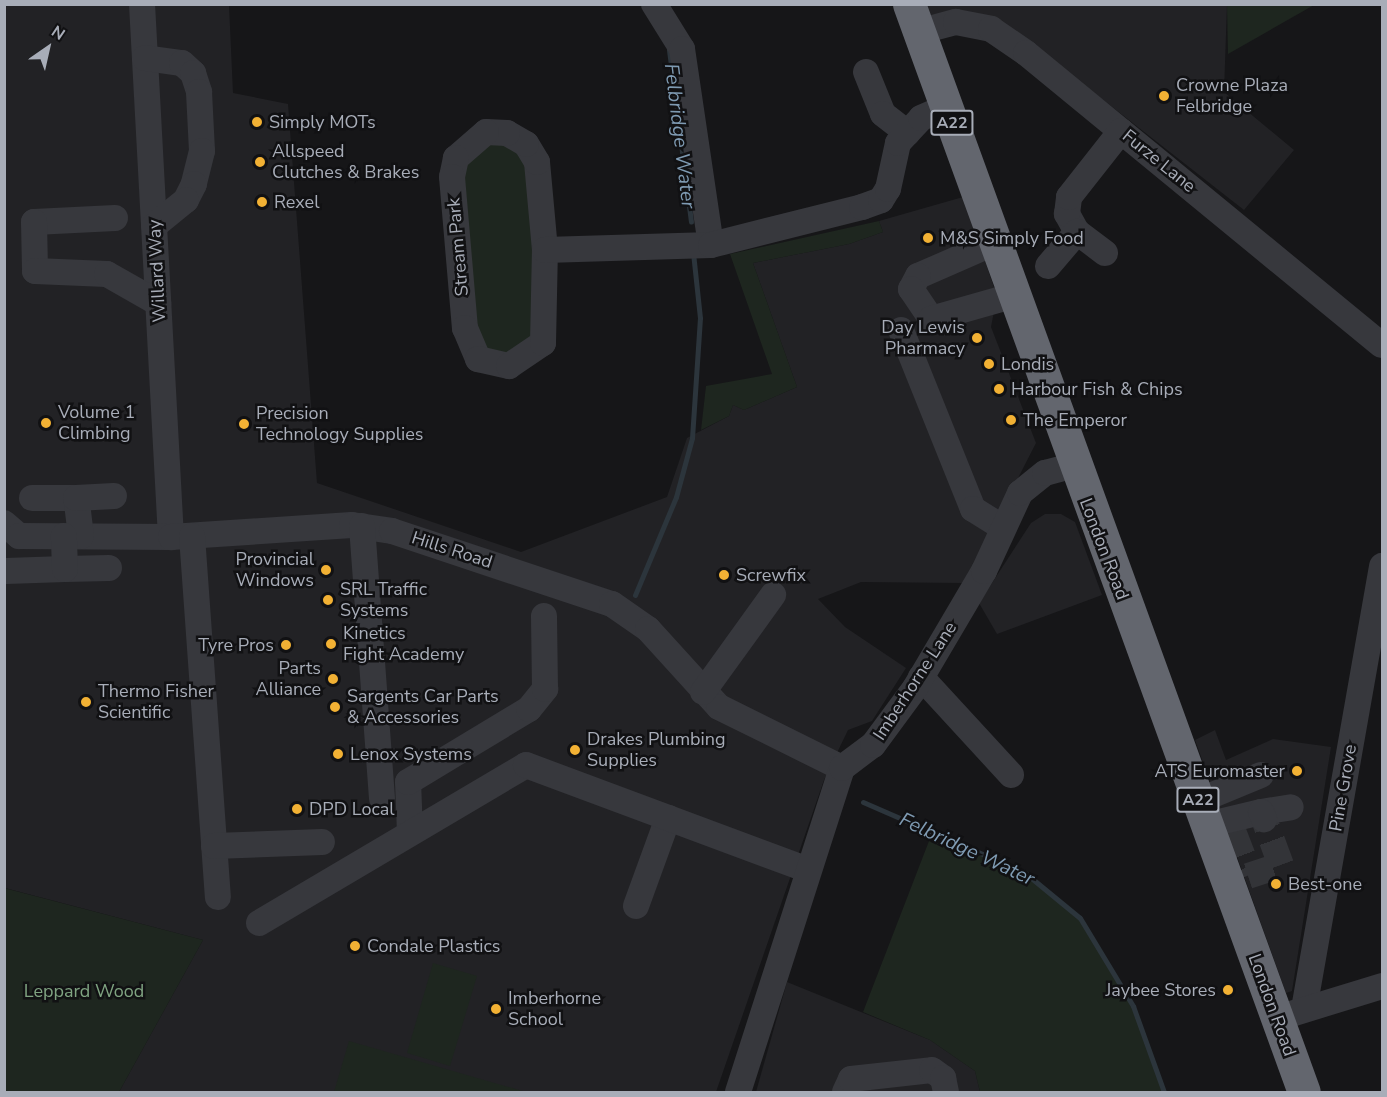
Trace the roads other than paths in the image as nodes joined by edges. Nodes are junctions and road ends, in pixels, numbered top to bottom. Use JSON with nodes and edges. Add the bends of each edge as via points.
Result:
{"nodes":[{"id":1,"x":142,"y":4,"type":"edge"},
{"id":2,"x":654,"y":4,"type":"edge"},
{"id":3,"x":956,"y":13,"type":"edge"},
{"id":4,"x":913,"y":18,"type":"edge"},
{"id":5,"x":145,"y":58,"type":"junction"},
{"id":6,"x":866,"y":72,"type":"dead end"},
{"id":7,"x":946,"y":107,"type":"junction"},
{"id":8,"x":1121,"y":130,"type":"junction"},
{"id":9,"x":907,"y":133,"type":"junction"},
{"id":10,"x":115,"y":218,"type":"dead end"},
{"id":11,"x":154,"y":226,"type":"junction"},
{"id":12,"x":1077,"y":232,"type":"junction"},
{"id":13,"x":996,"y":242,"type":"junction"},
{"id":14,"x":711,"y":245,"type":"junction"},
{"id":15,"x":545,"y":250,"type":"junction"},
{"id":16,"x":1105,"y":253,"type":"dead end"},
{"id":17,"x":1048,"y":266,"type":"dead end"},
{"id":18,"x":1015,"y":296,"type":"junction"},
{"id":19,"x":158,"y":303,"type":"junction"},
{"id":20,"x":901,"y":330,"type":"dead end"},
{"id":21,"x":1383,"y":345,"type":"edge"},
{"id":22,"x":1072,"y":466,"type":"junction"},
{"id":23,"x":114,"y":496,"type":"dead end"},
{"id":24,"x":32,"y":498,"type":"dead end"},
{"id":25,"x":76,"y":498,"type":"junction"},
{"id":26,"x":362,"y":526,"type":"junction"},
{"id":27,"x":1002,"y":527,"type":"junction"},
{"id":28,"x":10,"y":532,"type":"edge"},
{"id":29,"x":72,"y":536,"type":"junction"},
{"id":30,"x":182,"y":536,"type":"junction"},
{"id":31,"x":1383,"y":566,"type":"edge"},
{"id":32,"x":109,"y":568,"type":"dead end"},
{"id":33,"x":65,"y":569,"type":"junction"},
{"id":34,"x":6,"y":571,"type":"edge"},
{"id":35,"x":773,"y":595,"type":"dead end"},
{"id":36,"x":543,"y":616,"type":"dead end"},
{"id":37,"x":921,"y":677,"type":"junction"},
{"id":38,"x":703,"y":692,"type":"junction"},
{"id":39,"x":842,"y":768,"type":"junction"},
{"id":40,"x":1262,"y":774,"type":"dead end"},
{"id":41,"x":1011,"y":775,"type":"dead end"},
{"id":42,"x":382,"y":798,"type":"dead end"},
{"id":43,"x":1291,"y":807,"type":"dead end"},
{"id":44,"x":668,"y":818,"type":"junction"},
{"id":45,"x":1235,"y":819,"type":"junction"},
{"id":46,"x":410,"y":833,"type":"junction"},
{"id":47,"x":322,"y":842,"type":"dead end"},
{"id":48,"x":214,"y":846,"type":"junction"},
{"id":49,"x":805,"y":869,"type":"junction"},
{"id":50,"x":218,"y":897,"type":"dead end"},
{"id":51,"x":636,"y":906,"type":"dead end"},
{"id":52,"x":259,"y":923,"type":"dead end"},
{"id":53,"x":1383,"y":986,"type":"edge"},
{"id":54,"x":1290,"y":1015,"type":"junction"},
{"id":55,"x":738,"y":1092,"type":"edge"},
{"id":56,"x":845,"y":1092,"type":"edge"},
{"id":57,"x":946,"y":1092,"type":"edge"},
{"id":58,"x":1304,"y":1092,"type":"edge"}],
"edges":[{"from":1,"to":5,"type":"street","name":"Willard Way"},
{"from":2,"to":14,"type":"street","via":[[682,49]]},
{"from":3,"to":4,"type":"street","name":"Furze Lane"},
{"from":3,"to":8,"type":"street","name":"Furze Lane","via":[[991,29]]},
{"from":4,"to":7,"type":"highway","name":"London Road","number":"A22"},
{"from":5,"to":11,"type":"street","name":"Willard Way"},
{"from":5,"to":11,"type":"street","via":[[182,63],[193,73],[199,92],[202,151],[194,184],[186,200]]},
{"from":6,"to":9,"type":"street","via":[[883,114]]},
{"from":7,"to":9,"type":"street","via":[[921,118]]},
{"from":7,"to":13,"type":"highway","name":"London Road","number":"A22"},
{"from":8,"to":12,"type":"street","via":[[1069,197],[1066,214]]},
{"from":8,"to":21,"type":"street","name":"Furze Lane"},
{"from":9,"to":14,"type":"street","via":[[898,143],[888,189],[881,200]]},
{"from":10,"to":19,"type":"street","via":[[34,222],[34,271],[107,274]]},
{"from":11,"to":19,"type":"street","name":"Willard Way"},
{"from":12,"to":16,"type":"street"},
{"from":12,"to":17,"type":"street"},
{"from":13,"to":18,"type":"highway","name":"London Road","number":"A22"},
{"from":13,"to":18,"type":"street","via":[[918,276],[911,289],[931,319]]},
{"from":14,"to":15,"type":"street"},
{"from":15,"to":15,"type":"street","name":"Stream Park","via":[[543,343],[509,366],[478,359],[465,328],[452,177],[456,158],[486,132],[507,133],[526,144],[537,162]]},
{"from":18,"to":22,"type":"highway","name":"London Road","number":"A22"},
{"from":19,"to":30,"type":"street","name":"Willard Way"},
{"from":20,"to":27,"type":"street","via":[[973,509]]},
{"from":22,"to":27,"type":"street","name":"Imberhorne Lane","via":[[1045,473],[1020,493]]},
{"from":22,"to":45,"type":"highway","name":"London Road","number":"A22"},
{"from":23,"to":25,"type":"street"},
{"from":24,"to":25,"type":"street"},
{"from":25,"to":29,"type":"street"},
{"from":26,"to":30,"type":"street","name":"Hills Road"},
{"from":26,"to":38,"type":"street","name":"Hills Road","via":[[612,604],[648,629]]},
{"from":26,"to":42,"type":"street"},
{"from":27,"to":37,"type":"street","name":"Imberhorne Lane","via":[[984,571]]},
{"from":28,"to":29,"type":"street","name":"Hills Road"},
{"from":29,"to":30,"type":"street","name":"Hills Road"},
{"from":29,"to":33,"type":"street"},
{"from":30,"to":48,"type":"street","name":"Willard Way"},
{"from":31,"to":54,"type":"street","name":"Pine Grove"},
{"from":32,"to":33,"type":"street"},
{"from":33,"to":34,"type":"street"},
{"from":35,"to":38,"type":"street"},
{"from":36,"to":46,"type":"street","via":[[545,689],[529,709],[408,782]]},
{"from":37,"to":39,"type":"street","name":"Imberhorne Lane","via":[[873,745]]},
{"from":37,"to":41,"type":"street"},
{"from":38,"to":39,"type":"street","name":"Hills Road","via":[[747,724]]},
{"from":39,"to":49,"type":"street"},
{"from":40,"to":45,"type":"street"},
{"from":43,"to":45,"type":"street"},
{"from":44,"to":46,"type":"street","via":[[526,765]]},
{"from":44,"to":49,"type":"street"},
{"from":44,"to":51,"type":"street"},
{"from":45,"to":54,"type":"highway","name":"London Road","number":"A22","via":[[1238,879]]},
{"from":46,"to":52,"type":"street"},
{"from":47,"to":48,"type":"street"},
{"from":48,"to":50,"type":"street","name":"Willard Way"},
{"from":49,"to":55,"type":"street"},
{"from":53,"to":54,"type":"street"},
{"from":54,"to":58,"type":"highway","name":"London Road","number":"A22"},
{"from":56,"to":57,"type":"street","via":[[851,1079],[932,1070],[943,1078]]}]}
